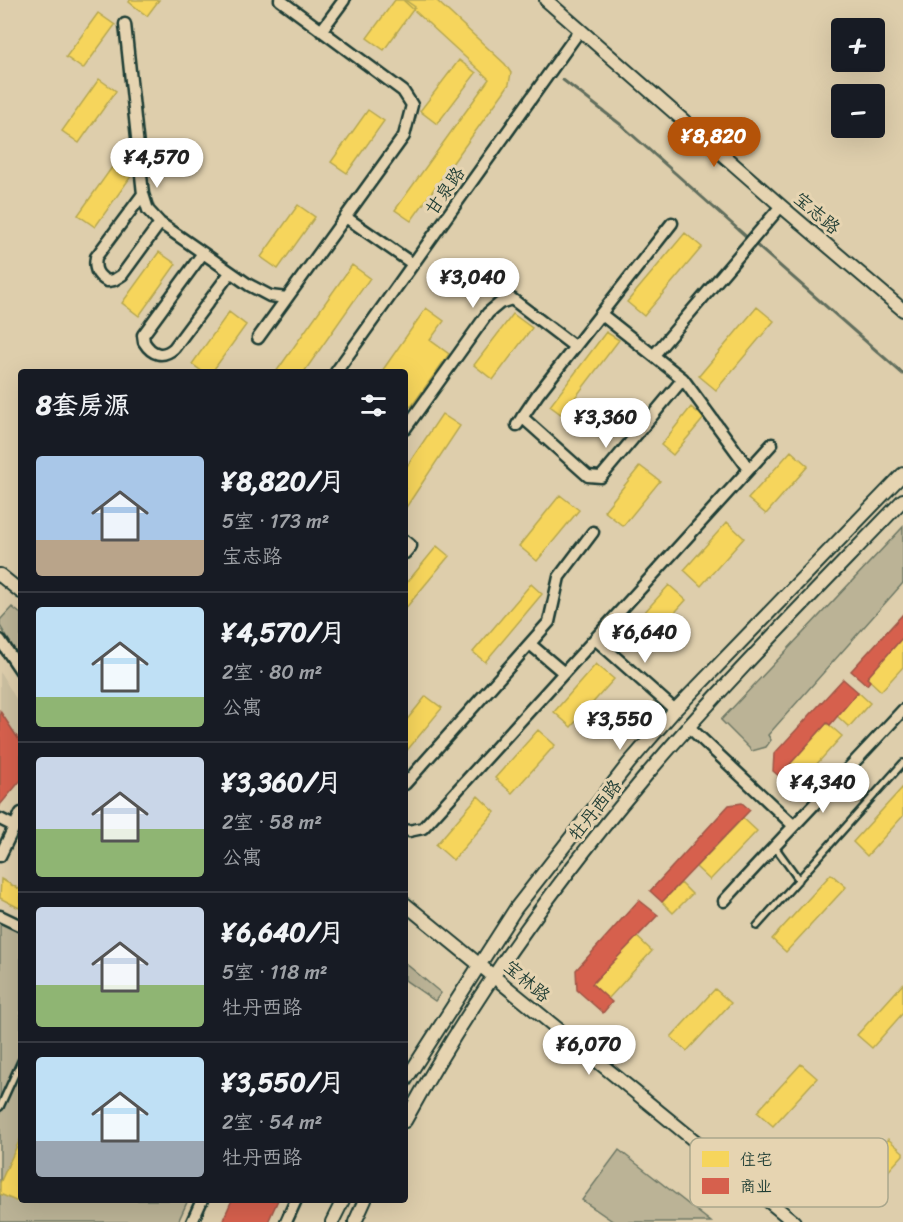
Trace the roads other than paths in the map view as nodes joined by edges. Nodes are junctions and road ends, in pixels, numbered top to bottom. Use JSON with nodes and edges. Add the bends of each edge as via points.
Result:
{"nodes":[{"id":1,"x":280,"y":0,"type":"edge"},
{"id":2,"x":344,"y":0,"type":"edge"},
{"id":3,"x":546,"y":0,"type":"edge"},
{"id":4,"x":125,"y":24,"type":"dead end"},
{"id":5,"x":580,"y":30,"type":"junction"},
{"id":6,"x":321,"y":31,"type":"junction"},
{"id":7,"x":143,"y":194,"type":"junction"},
{"id":8,"x":780,"y":206,"type":"junction"},
{"id":9,"x":346,"y":218,"type":"junction"},
{"id":10,"x":160,"y":223,"type":"junction"},
{"id":11,"x":672,"y":224,"type":"dead end"},
{"id":12,"x":203,"y":253,"type":"junction"},
{"id":13,"x":413,"y":264,"type":"junction"},
{"id":14,"x":230,"y":273,"type":"junction"},
{"id":15,"x":287,"y":298,"type":"junction"},
{"id":16,"x":903,"y":310,"type":"edge"},
{"id":17,"x":601,"y":314,"type":"junction"},
{"id":18,"x":258,"y":338,"type":"dead end"},
{"id":19,"x":575,"y":347,"type":"junction"},
{"id":20,"x":654,"y":355,"type":"junction"},
{"id":21,"x":338,"y":369,"type":"edge"},
{"id":22,"x":683,"y":379,"type":"junction"},
{"id":23,"x":408,"y":425,"type":"edge"},
{"id":24,"x":772,"y":444,"type":"dead end"},
{"id":25,"x":749,"y":469,"type":"junction"},
{"id":26,"x":903,"y":474,"type":"edge"},
{"id":27,"x":903,"y":500,"type":"edge"},
{"id":28,"x":592,"y":532,"type":"dead end"},
{"id":29,"x":0,"y":575,"type":"edge"},
{"id":30,"x":18,"y":590,"type":"edge"},
{"id":31,"x":595,"y":639,"type":"junction"},
{"id":32,"x":0,"y":640,"type":"edge"},
{"id":33,"x":530,"y":644,"type":"junction"},
{"id":34,"x":18,"y":667,"type":"edge"},
{"id":35,"x":564,"y":673,"type":"junction"},
{"id":36,"x":675,"y":710,"type":"junction"},
{"id":37,"x":903,"y":710,"type":"edge"},
{"id":38,"x":689,"y":727,"type":"junction"},
{"id":39,"x":903,"y":763,"type":"edge"},
{"id":40,"x":408,"y":781,"type":"edge"},
{"id":41,"x":0,"y":819,"type":"edge"},
{"id":42,"x":18,"y":819,"type":"edge"},
{"id":43,"x":793,"y":825,"type":"junction"},
{"id":44,"x":14,"y":826,"type":"junction"},
{"id":45,"x":408,"y":831,"type":"edge"},
{"id":46,"x":774,"y":845,"type":"junction"},
{"id":47,"x":0,"y":856,"type":"edge"},
{"id":48,"x":799,"y":880,"type":"junction"},
{"id":49,"x":724,"y":901,"type":"dead end"},
{"id":50,"x":408,"y":906,"type":"edge"},
{"id":51,"x":0,"y":916,"type":"edge"},
{"id":52,"x":18,"y":925,"type":"edge"},
{"id":53,"x":757,"y":926,"type":"dead end"},
{"id":54,"x":480,"y":964,"type":"junction"},
{"id":55,"x":494,"y":977,"type":"junction"},
{"id":56,"x":18,"y":1068,"type":"edge"},
{"id":57,"x":408,"y":1076,"type":"edge"},
{"id":58,"x":0,"y":1107,"type":"edge"},
{"id":59,"x":408,"y":1116,"type":"edge"},
{"id":60,"x":691,"y":1138,"type":"edge"},
{"id":61,"x":201,"y":1203,"type":"edge"},
{"id":62,"x":295,"y":1203,"type":"edge"},
{"id":63,"x":342,"y":1203,"type":"edge"},
{"id":64,"x":364,"y":1203,"type":"edge"},
{"id":65,"x":776,"y":1207,"type":"edge"},
{"id":66,"x":192,"y":1222,"type":"edge"},
{"id":67,"x":286,"y":1222,"type":"edge"},
{"id":68,"x":332,"y":1222,"type":"edge"},
{"id":69,"x":355,"y":1222,"type":"edge"},
{"id":70,"x":794,"y":1222,"type":"edge"}],
"edges":[{"from":1,"to":6,"type":"street"},
{"from":2,"to":6,"type":"street"},
{"from":3,"to":5,"type":"street","name":"宝志路"},
{"from":4,"to":7,"type":"street"},
{"from":5,"to":8,"type":"street","name":"宝志路"},
{"from":5,"to":13,"type":"street","name":"甘泉路"},
{"from":6,"to":9,"type":"street","via":[[403,91],[412,105],[404,136]]},
{"from":7,"to":10,"type":"street","via":[[148,210]]},
{"from":7,"to":10,"type":"street","via":[[96,256],[96,273],[107,281],[122,275]]},
{"from":8,"to":16,"type":"street","name":"宝志路"},
{"from":8,"to":20,"type":"street"},
{"from":9,"to":13,"type":"street"},
{"from":9,"to":15,"type":"street"},
{"from":10,"to":12,"type":"street"},
{"from":11,"to":17,"type":"street"},
{"from":12,"to":14,"type":"street"},
{"from":12,"to":14,"type":"street","via":[[143,335],[154,353],[161,355],[174,348]]},
{"from":13,"to":21,"type":"street","name":"甘泉路"},
{"from":14,"to":15,"type":"street","via":[[270,296]]},
{"from":15,"to":18,"type":"street"},
{"from":17,"to":19,"type":"street"},
{"from":17,"to":20,"type":"street"},
{"from":19,"to":22,"type":"street","via":[[520,421],[588,476],[601,477]]},
{"from":19,"to":23,"type":"street","via":[[512,299],[500,303],[488,313]]},
{"from":20,"to":22,"type":"street"},
{"from":22,"to":25,"type":"street"},
{"from":24,"to":25,"type":"street"},
{"from":25,"to":31,"type":"street"},
{"from":26,"to":36,"type":"street","name":"牡丹西路"},
{"from":27,"to":38,"type":"street","name":"牡丹西路"},
{"from":28,"to":33,"type":"street","via":[[559,577],[549,622]]},
{"from":29,"to":30,"type":"street"},
{"from":31,"to":35,"type":"street"},
{"from":31,"to":36,"type":"street"},
{"from":32,"to":34,"type":"street"},
{"from":33,"to":35,"type":"street"},
{"from":33,"to":40,"type":"street"},
{"from":35,"to":45,"type":"street","via":[[423,828]]},
{"from":36,"to":54,"type":"street","name":"牡丹西路","via":[[561,849]]},
{"from":37,"to":43,"type":"street"},
{"from":38,"to":43,"type":"street"},
{"from":38,"to":55,"type":"street","name":"牡丹西路","via":[[552,892]]},
{"from":39,"to":48,"type":"lane"},
{"from":41,"to":44,"type":"street"},
{"from":42,"to":44,"type":"street"},
{"from":43,"to":46,"type":"street"},
{"from":44,"to":47,"type":"street"},
{"from":46,"to":48,"type":"lane"},
{"from":46,"to":49,"type":"street"},
{"from":48,"to":53,"type":"lane"},
{"from":50,"to":54,"type":"street","name":"宝林路"},
{"from":51,"to":52,"type":"street"},
{"from":54,"to":55,"type":"street","name":"宝林路"},
{"from":54,"to":57,"type":"street","name":"牡丹西路"},
{"from":55,"to":59,"type":"street","name":"牡丹西路"},
{"from":55,"to":60,"type":"street","name":"宝林路"},
{"from":56,"to":58,"type":"lane"},
{"from":61,"to":66,"type":"street"},
{"from":62,"to":67,"type":"street"},
{"from":63,"to":68,"type":"street"},
{"from":64,"to":69,"type":"street"},
{"from":65,"to":70,"type":"street","name":"宝林路"}]}
